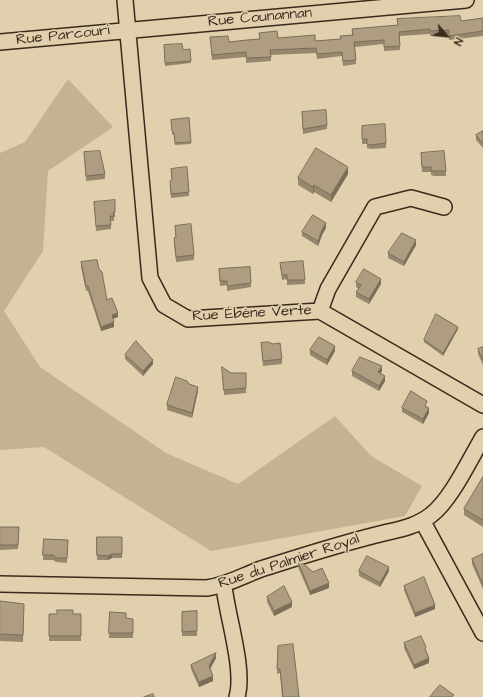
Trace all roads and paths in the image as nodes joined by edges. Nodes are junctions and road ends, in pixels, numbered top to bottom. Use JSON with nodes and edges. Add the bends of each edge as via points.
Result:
{"nodes":[{"id":1,"x":124,"y":0,"type":"edge"},
{"id":2,"x":466,"y":0,"type":"edge"},
{"id":3,"x":126,"y":30,"type":"junction"},
{"id":4,"x":0,"y":42,"type":"edge"},
{"id":5,"x":444,"y":207,"type":"dead end"},
{"id":6,"x":320,"y":311,"type":"junction"},
{"id":7,"x":483,"y":405,"type":"edge"},
{"id":8,"x":483,"y":437,"type":"edge"},
{"id":9,"x":423,"y":522,"type":"junction"},
{"id":10,"x":0,"y":584,"type":"edge"},
{"id":11,"x":224,"y":586,"type":"junction"},
{"id":12,"x":483,"y":633,"type":"edge"},
{"id":13,"x":237,"y":697,"type":"edge"}],
"edges":[{"from":1,"to":3,"type":"street","name":"Rue Ébène Verte"},
{"from":2,"to":3,"type":"street","name":"Rue Counannan"},
{"from":3,"to":4,"type":"street","name":"Rue Parcouri"},
{"from":3,"to":6,"type":"street","name":"Rue Ébène Verte","via":[[150,278],[164,304],[188,319]]},
{"from":5,"to":6,"type":"street","via":[[411,198],[375,206],[328,289]]},
{"from":6,"to":7,"type":"street","name":"Rue Ébène Verte"},
{"from":8,"to":9,"type":"street","name":"Rue du Palmier Royal","via":[[446,499]]},
{"from":9,"to":11,"type":"street","name":"Rue du Palmier Royal","via":[[336,544],[246,575]]},
{"from":9,"to":12,"type":"street"},
{"from":10,"to":11,"type":"street","name":"Rue du Palmier Royal","via":[[207,588]]},
{"from":11,"to":13,"type":"street","via":[[237,661]]}]}
